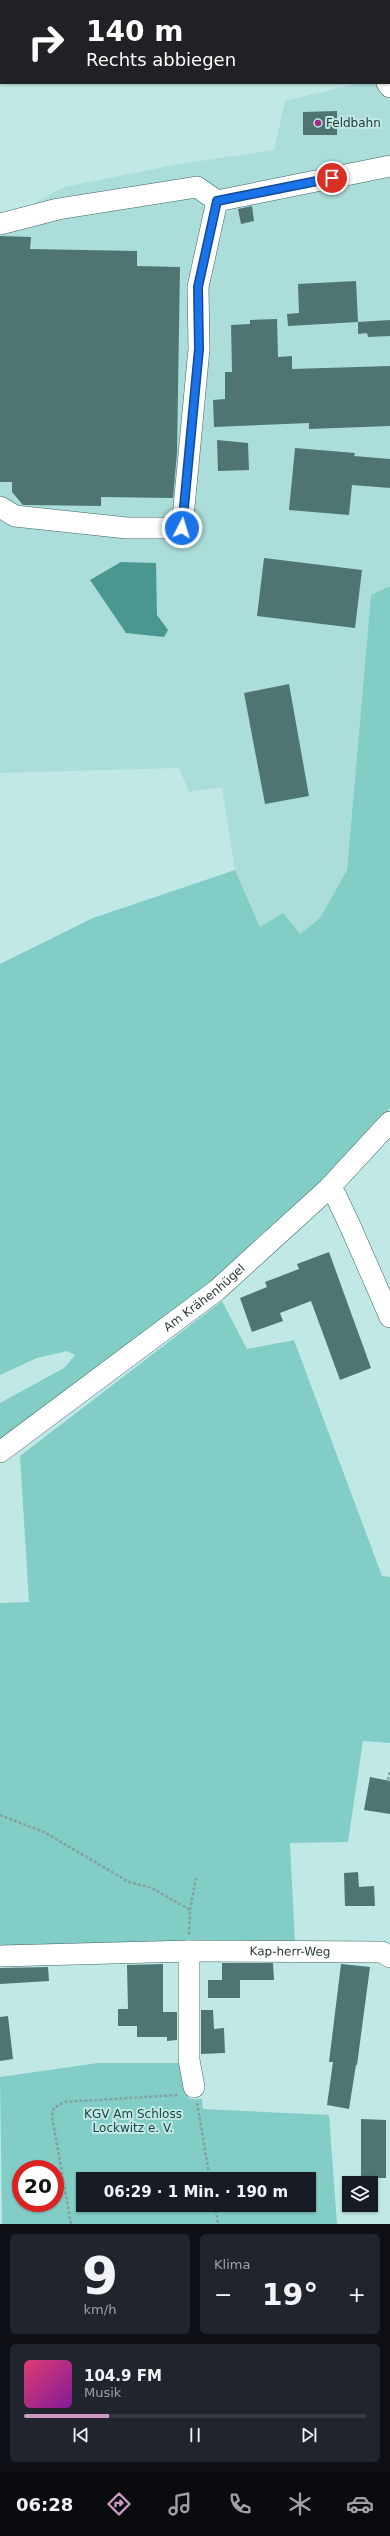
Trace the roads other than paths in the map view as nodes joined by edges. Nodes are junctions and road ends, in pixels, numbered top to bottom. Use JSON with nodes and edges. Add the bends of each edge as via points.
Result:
{"nodes":[{"id":1,"x":390,"y":166,"type":"edge"},
{"id":2,"x":217,"y":201,"type":"junction"},
{"id":3,"x":0,"y":224,"type":"edge"},
{"id":4,"x":0,"y":506,"type":"edge"},
{"id":5,"x":390,"y":1122,"type":"edge"},
{"id":6,"x":329,"y":1188,"type":"junction"},
{"id":7,"x":390,"y":1317,"type":"edge"},
{"id":8,"x":0,"y":1452,"type":"edge"},
{"id":9,"x":189,"y":1951,"type":"junction"},
{"id":10,"x":0,"y":1956,"type":"edge"},
{"id":11,"x":390,"y":1957,"type":"edge"},
{"id":12,"x":194,"y":2087,"type":"road end"}],
"edges":[{"from":1,"to":2,"type":"street"},
{"from":2,"to":3,"type":"street","via":[[197,187],[58,209]]},
{"from":2,"to":4,"type":"street","via":[[198,287],[199,349],[182,528],[127,528],[15,516]]},
{"from":5,"to":6,"type":"street","name":"Am Krähenhügel"},
{"from":6,"to":7,"type":"street","via":[[336,1196],[354,1234]]},
{"from":6,"to":8,"type":"street","name":"Am Krähenhügel","via":[[217,1290]]},
{"from":9,"to":10,"type":"street","name":"Kap-herr-Weg"},
{"from":9,"to":11,"type":"street","name":"Kap-herr-Weg","via":[[382,1952]]},
{"from":9,"to":12,"type":"street","via":[[189,2060]]}]}
